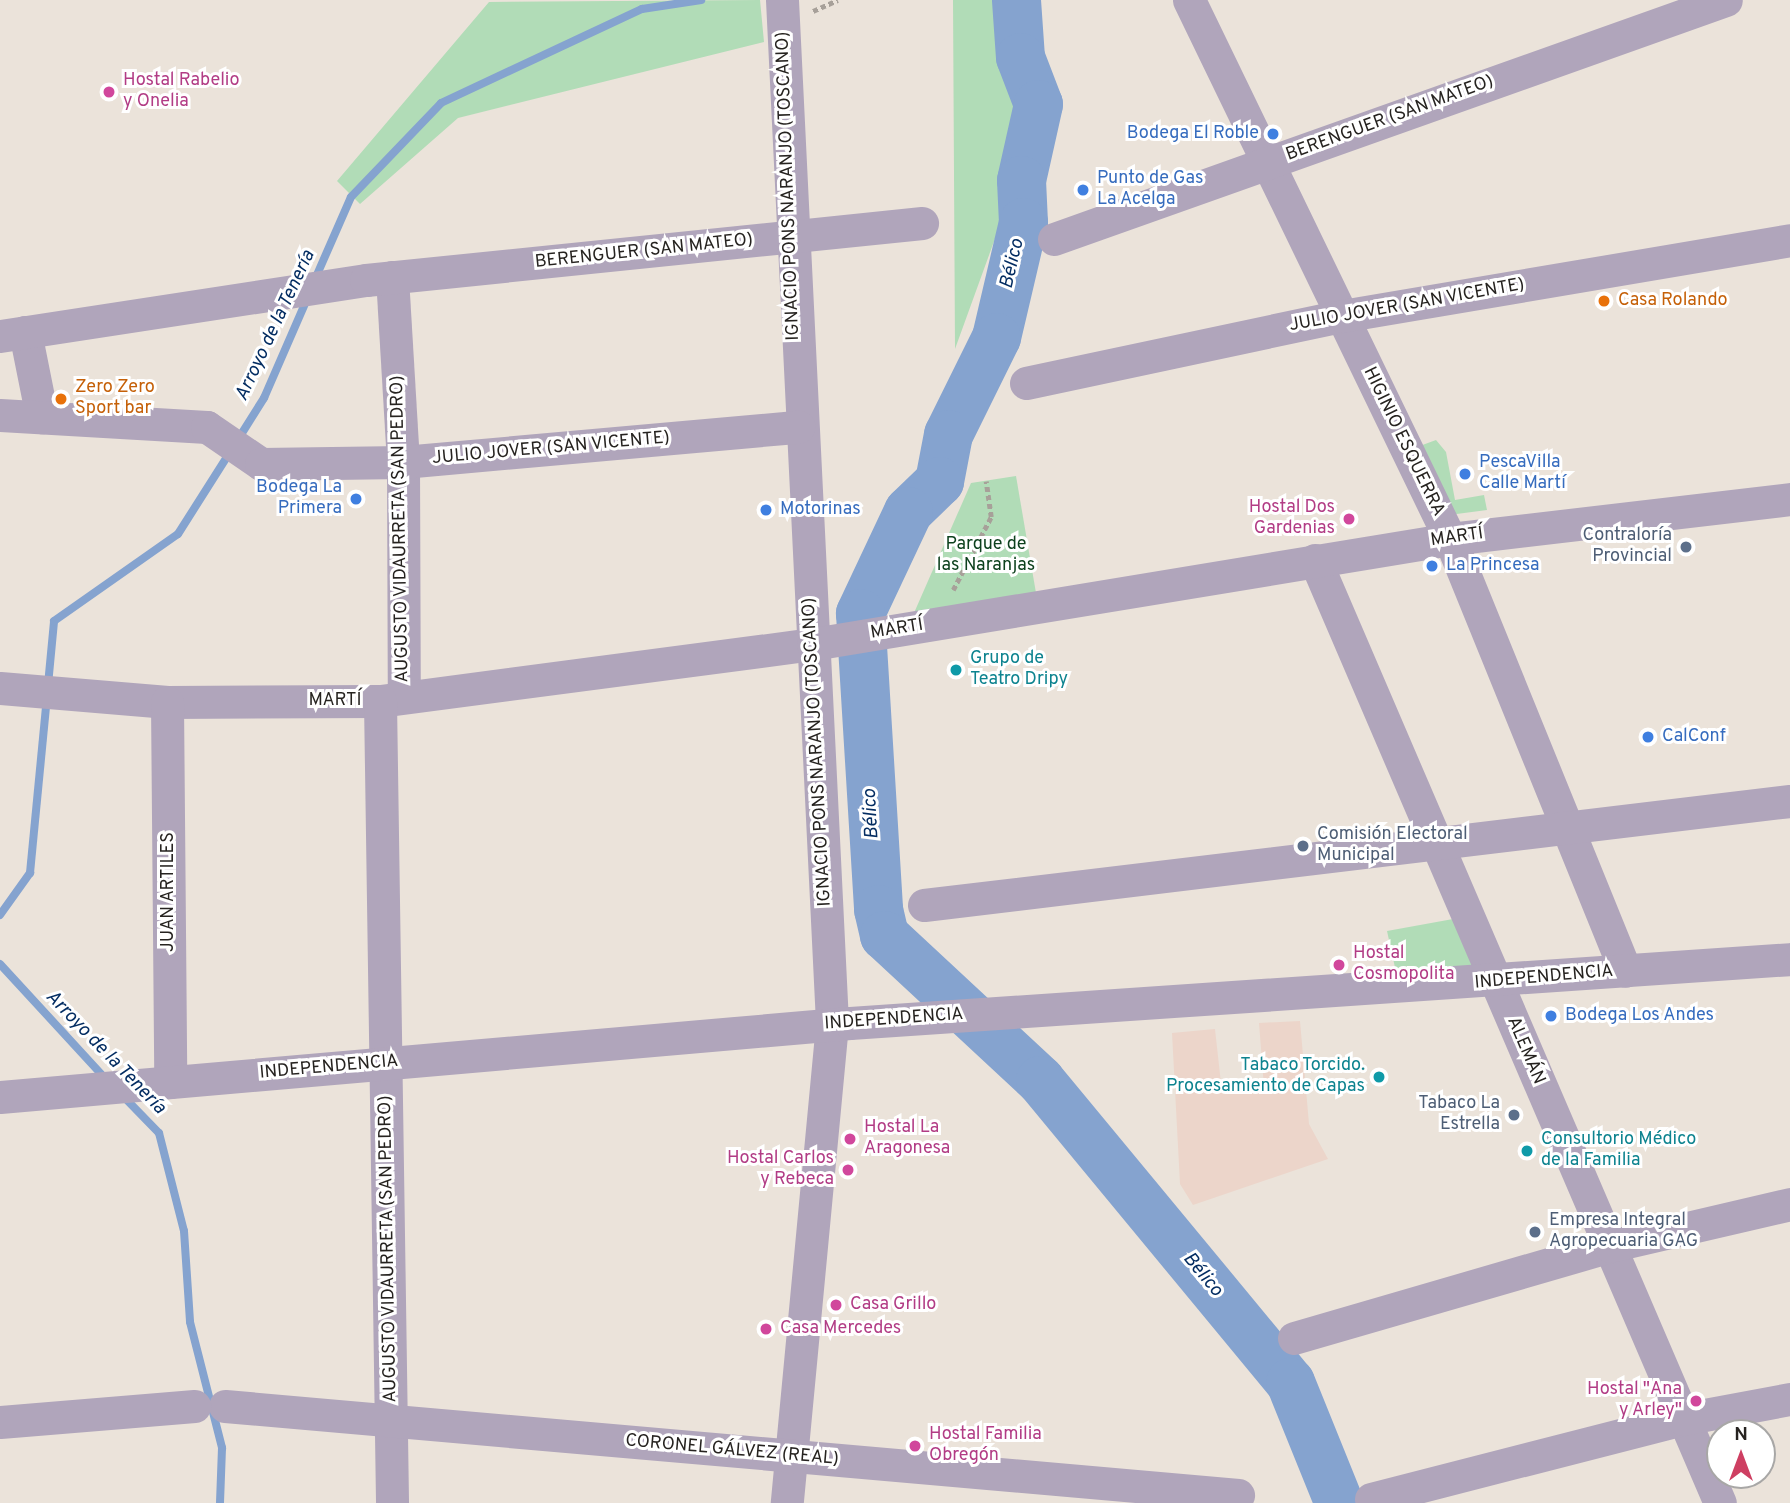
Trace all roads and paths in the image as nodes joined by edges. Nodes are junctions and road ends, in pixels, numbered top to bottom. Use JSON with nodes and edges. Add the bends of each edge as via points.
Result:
{"nodes":[{"id":1,"x":1189,"y":0,"type":"edge"},
{"id":2,"x":1726,"y":0,"type":"edge"},
{"id":3,"x":782,"y":11,"type":"edge"},
{"id":4,"x":1268,"y":163,"type":"junction"},
{"id":5,"x":922,"y":223,"type":"dead end"},
{"id":6,"x":791,"y":237,"type":"junction"},
{"id":7,"x":1054,"y":239,"type":"dead end"},
{"id":8,"x":1790,"y":240,"type":"edge"},
{"id":9,"x":379,"y":279,"type":"junction"},
{"id":10,"x":1342,"y":316,"type":"junction"},
{"id":11,"x":13,"y":334,"type":"edge"},
{"id":12,"x":1026,"y":383,"type":"dead end"},
{"id":13,"x":0,"y":415,"type":"edge"},
{"id":14,"x":42,"y":417,"type":"junction"},
{"id":15,"x":798,"y":427,"type":"junction"},
{"id":16,"x":403,"y":462,"type":"junction"},
{"id":17,"x":986,"y":481,"type":"dead end"},
{"id":18,"x":1790,"y":499,"type":"edge"},
{"id":19,"x":1450,"y":538,"type":"junction"},
{"id":20,"x":1315,"y":560,"type":"junction"},
{"id":21,"x":916,"y":628,"type":"junction"},
{"id":22,"x":823,"y":643,"type":"junction"},
{"id":23,"x":3,"y":688,"type":"edge"},
{"id":24,"x":392,"y":699,"type":"junction"},
{"id":25,"x":167,"y":702,"type":"junction"},
{"id":26,"x":1790,"y":801,"type":"edge"},
{"id":27,"x":1570,"y":827,"type":"junction"},
{"id":28,"x":1437,"y":843,"type":"junction"},
{"id":29,"x":924,"y":905,"type":"dead end"},
{"id":30,"x":1790,"y":959,"type":"edge"},
{"id":31,"x":1625,"y":971,"type":"junction"},
{"id":32,"x":1496,"y":982,"type":"junction"},
{"id":33,"x":841,"y":1024,"type":"junction"},
{"id":34,"x":386,"y":1063,"type":"junction"},
{"id":35,"x":158,"y":1083,"type":"junction"},
{"id":36,"x":0,"y":1097,"type":"edge"},
{"id":37,"x":1790,"y":1204,"type":"edge"},
{"id":38,"x":1609,"y":1246,"type":"junction"},
{"id":39,"x":1294,"y":1338,"type":"dead end"},
{"id":40,"x":1790,"y":1399,"type":"edge"},
{"id":41,"x":1684,"y":1419,"type":"junction"},
{"id":42,"x":392,"y":1421,"type":"junction"},
{"id":43,"x":0,"y":1422,"type":"edge"},
{"id":44,"x":790,"y":1456,"type":"junction"},
{"id":45,"x":1238,"y":1495,"type":"dead end"},
{"id":46,"x":1371,"y":1499,"type":"dead end"},
{"id":47,"x":393,"y":1503,"type":"edge"},
{"id":48,"x":787,"y":1503,"type":"edge"},
{"id":49,"x":1720,"y":1503,"type":"edge"}],
"edges":[{"from":1,"to":4,"type":"street","name":"HIGINIO ESQUERRA"},
{"from":2,"to":4,"type":"street","name":"BERENGUER (SAN MATEO)"},
{"from":3,"to":6,"type":"street","name":"IGNACIO PONS NARANJO (TOSCANO)"},
{"from":4,"to":7,"type":"street","name":"BERENGUER (SAN MATEO)"},
{"from":4,"to":10,"type":"street","name":"HIGINIO ESQUERRA"},
{"from":5,"to":6,"type":"street","name":"BERENGUER (SAN MATEO)"},
{"from":6,"to":9,"type":"street","name":"BERENGUER (SAN MATEO)"},
{"from":6,"to":15,"type":"street","name":"IGNACIO PONS NARANJO (TOSCANO)"},
{"from":8,"to":10,"type":"street","name":"JULIO JOVER (SAN VICENTE)"},
{"from":9,"to":11,"type":"street","name":"BERENGUER (SAN MATEO)"},
{"from":9,"to":16,"type":"street","name":"AUGUSTO VIDAURRETA (SAN PEDRO)"},
{"from":10,"to":12,"type":"street","name":"JULIO JOVER (SAN VICENTE)"},
{"from":10,"to":19,"type":"street","name":"HIGINIO ESQUERRA"},
{"from":11,"to":14,"type":"street"},
{"from":13,"to":14,"type":"street"},
{"from":14,"to":16,"type":"street","name":"JULIO JOVER (SAN VICENTE)","via":[[207,427],[261,464]]},
{"from":15,"to":16,"type":"street","name":"JULIO JOVER (SAN VICENTE)"},
{"from":15,"to":22,"type":"street","name":"IGNACIO PONS NARANJO (TOSCANO)"},
{"from":16,"to":24,"type":"street","name":"AUGUSTO VIDAURRETA (SAN PEDRO)"},
{"from":17,"to":21,"type":"path","via":[[991,517],[976,552],[953,590]]},
{"from":18,"to":19,"type":"street","name":"MARTÍ"},
{"from":19,"to":20,"type":"street","name":"MARTÍ"},
{"from":19,"to":27,"type":"street","name":"HIGINIO ESQUERRA"},
{"from":20,"to":21,"type":"street","name":"MARTÍ"},
{"from":20,"to":28,"type":"street","name":"ALEMÁN"},
{"from":21,"to":22,"type":"street","name":"MARTÍ"},
{"from":22,"to":24,"type":"street","name":"MARTÍ"},
{"from":22,"to":33,"type":"street","name":"IGNACIO PONS NARANJO (TOSCANO)"},
{"from":23,"to":25,"type":"street","name":"MARTÍ"},
{"from":24,"to":25,"type":"street","name":"MARTÍ"},
{"from":24,"to":34,"type":"street","name":"AUGUSTO VIDAURRETA (SAN PEDRO)"},
{"from":25,"to":35,"type":"street","name":"JUAN ARTILES"},
{"from":26,"to":27,"type":"street"},
{"from":27,"to":28,"type":"street"},
{"from":27,"to":31,"type":"street","name":"HIGINIO ESQUERRA"},
{"from":28,"to":29,"type":"street"},
{"from":28,"to":32,"type":"street","name":"ALEMÁN"},
{"from":30,"to":31,"type":"street","name":"INDEPENDENCIA"},
{"from":31,"to":32,"type":"street","name":"INDEPENDENCIA"},
{"from":32,"to":33,"type":"street","name":"INDEPENDENCIA"},
{"from":32,"to":38,"type":"street","name":"ALEMÁN"},
{"from":33,"to":34,"type":"street","name":"INDEPENDENCIA"},
{"from":33,"to":44,"type":"street","name":"IGNACIO PONS NARANJO (TOSCANO)"},
{"from":34,"to":35,"type":"street","name":"INDEPENDENCIA"},
{"from":34,"to":42,"type":"street","name":"AUGUSTO VIDAURRETA (SAN PEDRO)"},
{"from":35,"to":36,"type":"street","name":"INDEPENDENCIA"},
{"from":37,"to":38,"type":"street"},
{"from":38,"to":39,"type":"street"},
{"from":38,"to":41,"type":"street","name":"ALEMÁN"},
{"from":40,"to":41,"type":"street"},
{"from":41,"to":46,"type":"street"},
{"from":41,"to":49,"type":"street","name":"ALEMÁN"},
{"from":42,"to":43,"type":"street","name":"CORONEL GÁLVEZ (REAL)","via":[[209,1406]]},
{"from":42,"to":44,"type":"street","name":"CORONEL GÁLVEZ (REAL)"},
{"from":42,"to":47,"type":"street","name":"AUGUSTO VIDAURRETA (SAN PEDRO)"},
{"from":44,"to":45,"type":"street","name":"CORONEL GÁLVEZ (REAL)"},
{"from":44,"to":48,"type":"street","name":"IGNACIO PONS NARANJO (TOSCANO)"}]}
